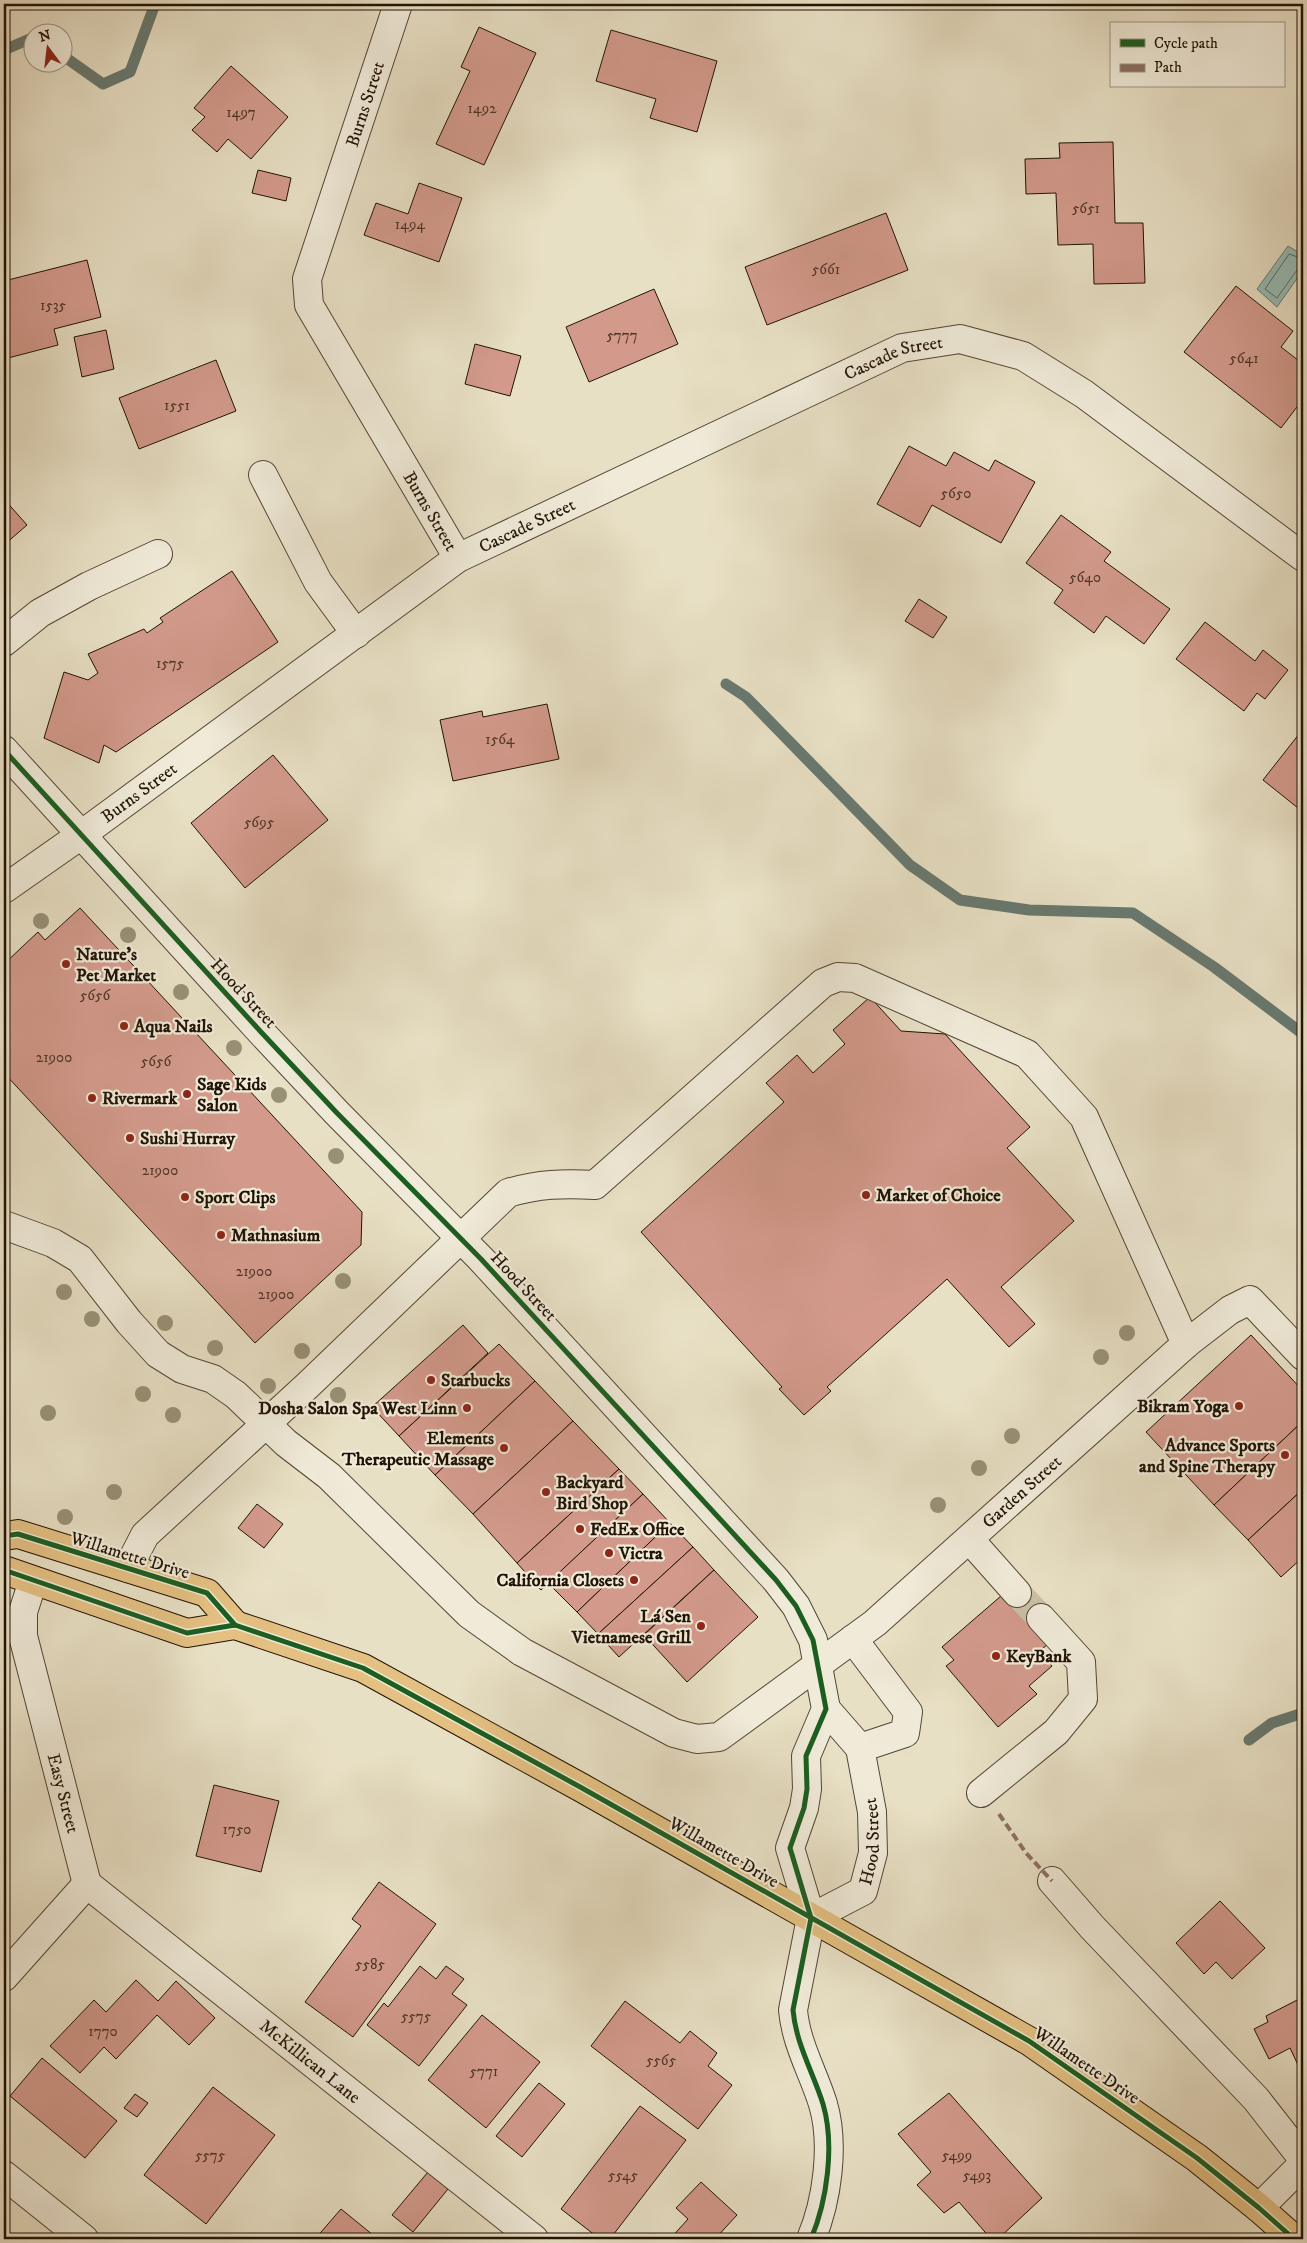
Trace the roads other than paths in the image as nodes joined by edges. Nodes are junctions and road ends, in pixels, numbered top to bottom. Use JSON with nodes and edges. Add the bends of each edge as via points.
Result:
{"nodes":[{"id":1,"x":398,"y":4,"type":"edge"},
{"id":2,"x":263,"y":475,"type":"dead end"},
{"id":3,"x":158,"y":554,"type":"dead end"},
{"id":4,"x":1303,"y":557,"type":"edge"},
{"id":5,"x":458,"y":558,"type":"junction"},
{"id":6,"x":356,"y":634,"type":"junction"},
{"id":7,"x":4,"y":642,"type":"edge"},
{"id":8,"x":4,"y":750,"type":"edge"},
{"id":9,"x":81,"y":835,"type":"junction"},
{"id":10,"x":4,"y":889,"type":"edge"},
{"id":11,"x":4,"y":1226,"type":"edge"},
{"id":12,"x":461,"y":1240,"type":"junction"},
{"id":13,"x":1186,"y":1344,"type":"junction"},
{"id":14,"x":1303,"y":1356,"type":"edge"},
{"id":15,"x":264,"y":1424,"type":"junction"},
{"id":16,"x":4,"y":1536,"type":"edge"},
{"id":17,"x":970,"y":1540,"type":"junction"},
{"id":18,"x":128,"y":1568,"type":"junction"},
{"id":19,"x":4,"y":1570,"type":"edge"},
{"id":20,"x":33,"y":1581,"type":"junction"},
{"id":21,"x":1017,"y":1593,"type":"tunnel mouth"},
{"id":22,"x":1041,"y":1618,"type":"tunnel mouth"},
{"id":23,"x":235,"y":1626,"type":"junction"},
{"id":24,"x":853,"y":1639,"type":"junction"},
{"id":25,"x":818,"y":1664,"type":"junction"},
{"id":26,"x":826,"y":1709,"type":"junction"},
{"id":27,"x":860,"y":1748,"type":"junction"},
{"id":28,"x":981,"y":1793,"type":"dead end"},
{"id":29,"x":1052,"y":1881,"type":"dead end"},
{"id":30,"x":87,"y":1884,"type":"junction"},
{"id":31,"x":811,"y":1918,"type":"junction"},
{"id":32,"x":4,"y":1977,"type":"edge"},
{"id":33,"x":1303,"y":2159,"type":"edge"},
{"id":34,"x":1303,"y":2164,"type":"edge"},
{"id":35,"x":4,"y":2175,"type":"edge"},
{"id":36,"x":1260,"y":2208,"type":"junction"},
{"id":37,"x":84,"y":2239,"type":"edge"},
{"id":38,"x":534,"y":2239,"type":"edge"},
{"id":39,"x":811,"y":2239,"type":"edge"},
{"id":40,"x":1294,"y":2239,"type":"edge"}],
"edges":[{"from":1,"to":5,"type":"street","name":"Burns Street","via":[[307,279],[309,305]]},
{"from":2,"to":6,"type":"street","via":[[318,582]]},
{"from":3,"to":7,"type":"street","via":[[40,613]]},
{"from":4,"to":5,"type":"street","name":"Cascade Street","via":[[1084,394],[1023,356],[960,339],[902,348]]},
{"from":5,"to":6,"type":"street","name":"Burns Street"},
{"from":6,"to":9,"type":"street","name":"Burns Street"},
{"from":8,"to":9,"type":"street","name":"Hood Street"},
{"from":9,"to":10,"type":"street","name":"Burns Street"},
{"from":9,"to":12,"type":"street","name":"Hood Street","via":[[331,1107]]},
{"from":11,"to":15,"type":"street","name":"Garden Street","via":[[53,1243],[80,1259],[158,1354],[182,1369],[213,1379],[236,1395]]},
{"from":12,"to":13,"type":"street","via":[[508,1193],[533,1185],[560,1182],[595,1185],[824,983],[838,977],[855,978],[1027,1054],[1084,1117]]},
{"from":12,"to":15,"type":"street"},
{"from":12,"to":25,"type":"street","name":"Hood Street","via":[[776,1580],[807,1625],[814,1640]]},
{"from":13,"to":14,"type":"street","name":"Garden Street","via":[[1230,1310],[1250,1300]]},
{"from":13,"to":17,"type":"street","name":"Garden Street"},
{"from":15,"to":18,"type":"street","via":[[145,1535]]},
{"from":15,"to":25,"type":"street","name":"Garden Street","via":[[329,1476],[469,1614],[522,1652],[674,1733],[697,1739],[720,1737]]},
{"from":16,"to":18,"type":"main road","name":"Willamette Drive","via":[[18,1534]]},
{"from":17,"to":21,"type":"street"},
{"from":17,"to":24,"type":"street","name":"Garden Street"},
{"from":18,"to":23,"type":"main road","name":"Willamette Drive","via":[[207,1593]]},
{"from":19,"to":20,"type":"main road","name":"Willamette Drive"},
{"from":20,"to":23,"type":"main road","name":"Willamette Drive","via":[[188,1633]]},
{"from":20,"to":30,"type":"street","name":"Easy Street","via":[[23,1612],[23,1636]]},
{"from":22,"to":28,"type":"street","via":[[1081,1662],[1084,1699],[1056,1732]]},
{"from":23,"to":31,"type":"main road","name":"Willamette Drive","via":[[363,1668]]},
{"from":24,"to":25,"type":"street","name":"Garden Street"},
{"from":24,"to":27,"type":"street","via":[[908,1712],[905,1733]]},
{"from":25,"to":26,"type":"street","name":"Hood Street"},
{"from":26,"to":27,"type":"street"},
{"from":26,"to":31,"type":"street","via":[[806,1756],[804,1808],[790,1848]]},
{"from":27,"to":31,"type":"street","name":"Hood Street","via":[[872,1812],[872,1853],[863,1891]]},
{"from":29,"to":33,"type":"street","via":[[1256,2099]]},
{"from":30,"to":32,"type":"street"},
{"from":30,"to":38,"type":"street","name":"McKillican Lane"},
{"from":31,"to":36,"type":"main road","name":"Willamette Drive","via":[[1053,2057],[1197,2158]]},
{"from":31,"to":39,"type":"street","via":[[794,2017],[823,2105],[829,2148],[827,2175]]},
{"from":34,"to":36,"type":"street"},
{"from":35,"to":37,"type":"street"},
{"from":36,"to":40,"type":"main road","name":"Willamette Drive"}]}
